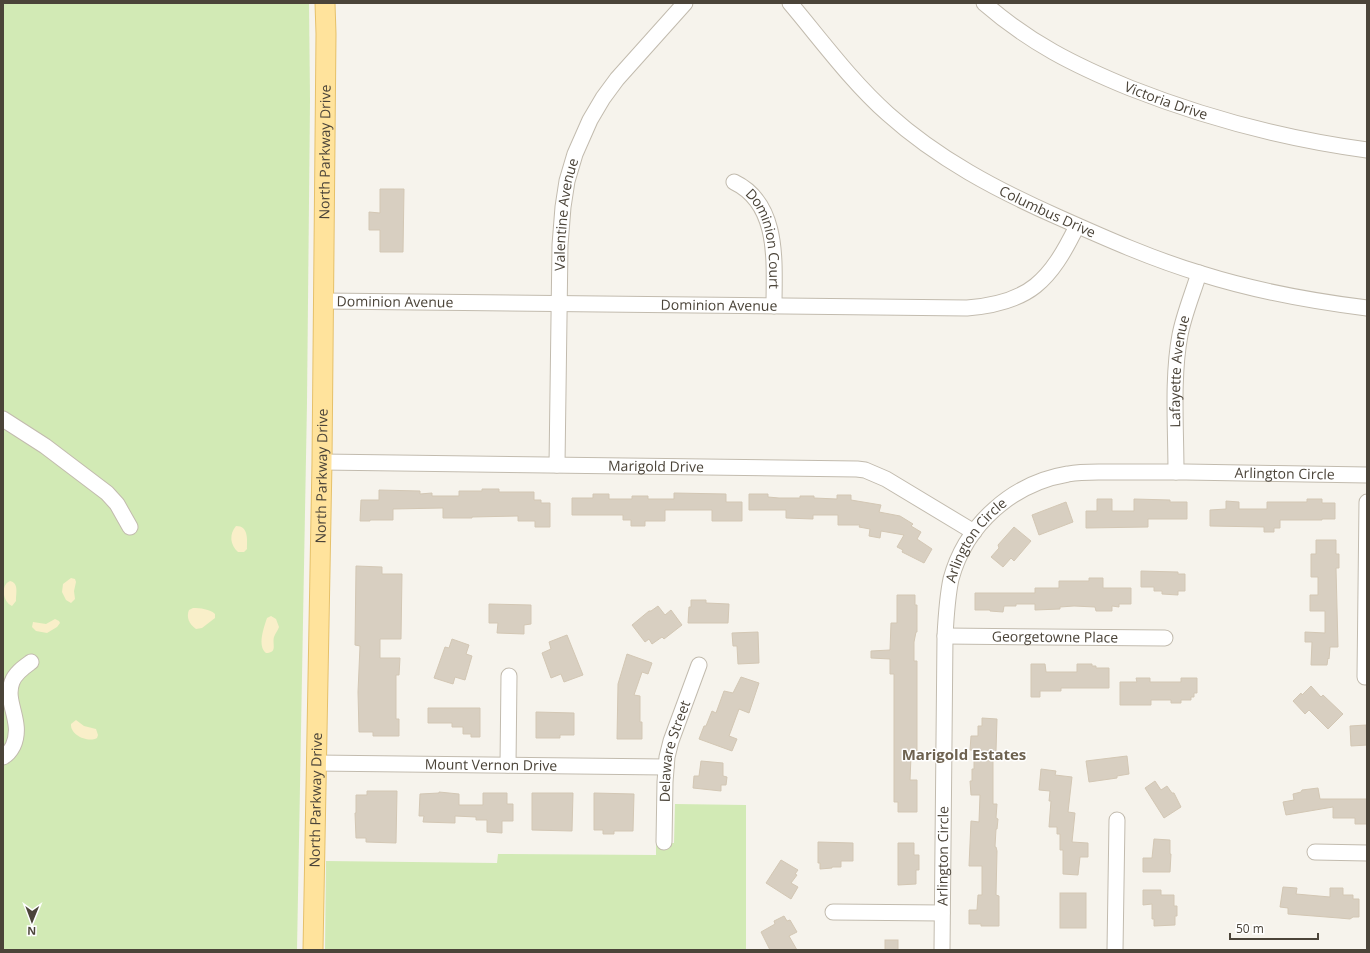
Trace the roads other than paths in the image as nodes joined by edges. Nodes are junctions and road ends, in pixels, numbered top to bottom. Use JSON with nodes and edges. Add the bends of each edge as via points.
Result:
{"nodes":[{"id":1,"x":325,"y":3,"type":"edge"},
{"id":2,"x":685,"y":3,"type":"edge"},
{"id":3,"x":790,"y":3,"type":"edge"},
{"id":4,"x":984,"y":3,"type":"edge"},
{"id":5,"x":1367,"y":150,"type":"edge"},
{"id":6,"x":734,"y":182,"type":"dead end"},
{"id":7,"x":1077,"y":226,"type":"junction"},
{"id":8,"x":1199,"y":273,"type":"junction"},
{"id":9,"x":324,"y":301,"type":"junction"},
{"id":10,"x":560,"y":304,"type":"junction"},
{"id":11,"x":774,"y":306,"type":"junction"},
{"id":12,"x":1367,"y":308,"type":"edge"},
{"id":13,"x":3,"y":419,"type":"edge"},
{"id":14,"x":322,"y":462,"type":"junction"},
{"id":15,"x":557,"y":465,"type":"junction"},
{"id":16,"x":1176,"y":472,"type":"junction"},
{"id":17,"x":1367,"y":475,"type":"edge"},
{"id":18,"x":1367,"y":502,"type":"edge"},
{"id":19,"x":130,"y":527,"type":"dead end"},
{"id":20,"x":974,"y":532,"type":"junction"},
{"id":21,"x":945,"y":636,"type":"junction"},
{"id":22,"x":1164,"y":638,"type":"dead end"},
{"id":23,"x":31,"y":662,"type":"dead end"},
{"id":24,"x":700,"y":665,"type":"dead end"},
{"id":25,"x":509,"y":676,"type":"dead end"},
{"id":26,"x":1365,"y":677,"type":"dead end"},
{"id":27,"x":3,"y":757,"type":"edge"},
{"id":28,"x":316,"y":763,"type":"junction"},
{"id":29,"x":508,"y":766,"type":"junction"},
{"id":30,"x":666,"y":767,"type":"junction"},
{"id":31,"x":1117,"y":820,"type":"dead end"},
{"id":32,"x":664,"y":842,"type":"dead end"},
{"id":33,"x":1316,"y":852,"type":"dead end"},
{"id":34,"x":1367,"y":852,"type":"edge"},
{"id":35,"x":833,"y":912,"type":"dead end"},
{"id":36,"x":942,"y":913,"type":"junction"},
{"id":37,"x":313,"y":950,"type":"edge"},
{"id":38,"x":942,"y":950,"type":"edge"},
{"id":39,"x":1115,"y":950,"type":"edge"}],
"edges":[{"from":1,"to":9,"type":"main road","name":"North Parkway Drive"},
{"from":2,"to":10,"type":"street","name":"Valentine Avenue","via":[[616,79],[590,120],[575,154],[567,181],[560,225]]},
{"from":3,"to":7,"type":"street","name":"Columbus Drive","via":[[856,83],[887,114],[912,134],[979,179]]},
{"from":4,"to":5,"type":"street","name":"Victoria Drive","via":[[1057,55],[1148,95],[1263,131]]},
{"from":6,"to":11,"type":"street","name":"Dominion Court","via":[[752,193],[766,219],[774,252]]},
{"from":7,"to":8,"type":"street","name":"Columbus Drive","via":[[1137,252]]},
{"from":7,"to":11,"type":"street","name":"Dominion Avenue","via":[[1058,261],[1041,280],[1027,292],[999,304],[966,308]]},
{"from":8,"to":12,"type":"street","name":"Columbus Drive","via":[[1283,295]]},
{"from":8,"to":16,"type":"street","name":"Lafayette Avenue","via":[[1178,345]]},
{"from":9,"to":10,"type":"street","name":"Dominion Avenue"},
{"from":9,"to":14,"type":"main road","name":"North Parkway Drive"},
{"from":10,"to":11,"type":"street","name":"Dominion Avenue"},
{"from":10,"to":15,"type":"street","name":"Valentine Avenue"},
{"from":13,"to":19,"type":"street","via":[[45,446],[107,494],[117,504]]},
{"from":14,"to":15,"type":"street","name":"Marigold Drive"},
{"from":14,"to":28,"type":"main road","name":"North Parkway Drive"},
{"from":15,"to":20,"type":"street","name":"Marigold Drive","via":[[861,470],[886,479]]},
{"from":16,"to":17,"type":"street","name":"Arlington Circle"},
{"from":16,"to":20,"type":"street","name":"Arlington Circle","via":[[1084,472],[1044,479],[1004,501]]},
{"from":18,"to":26,"type":"street"},
{"from":20,"to":21,"type":"street","name":"Arlington Circle","via":[[961,554],[951,579]]},
{"from":21,"to":22,"type":"street","name":"Georgetowne Place"},
{"from":21,"to":36,"type":"street","name":"Arlington Circle"},
{"from":23,"to":27,"type":"street","via":[[12,680],[10,698],[16,718],[16,737],[12,748]]},
{"from":24,"to":30,"type":"street","name":"Delaware Street","via":[[671,741]]},
{"from":25,"to":29,"type":"street"},
{"from":28,"to":29,"type":"street","name":"Mount Vernon Drive"},
{"from":28,"to":37,"type":"main road","name":"North Parkway Drive"},
{"from":29,"to":30,"type":"street","name":"Mount Vernon Drive"},
{"from":30,"to":32,"type":"street","name":"Delaware Street"},
{"from":31,"to":39,"type":"street"},
{"from":33,"to":34,"type":"street"},
{"from":35,"to":36,"type":"street"},
{"from":36,"to":38,"type":"street","name":"Arlington Circle"}]}
